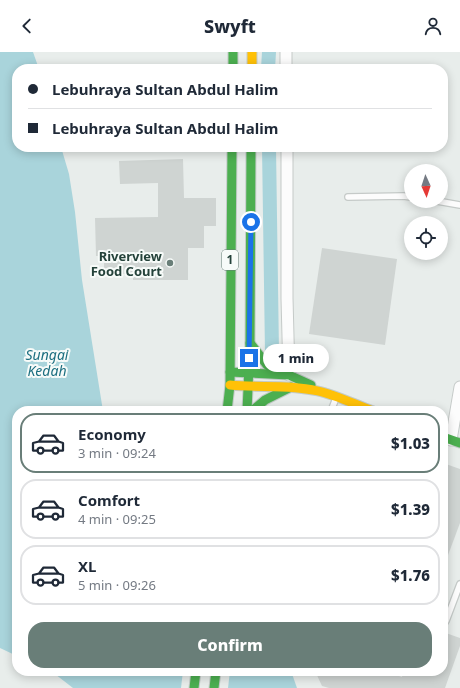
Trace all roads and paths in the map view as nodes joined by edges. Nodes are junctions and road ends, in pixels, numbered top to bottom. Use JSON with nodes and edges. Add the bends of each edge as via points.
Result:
{"nodes":[{"id":1,"x":233,"y":52,"type":"edge"},
{"id":2,"x":252,"y":52,"type":"edge"},
{"id":3,"x":286,"y":52,"type":"edge"},
{"id":4,"x":233,"y":64,"type":"edge"},
{"id":5,"x":252,"y":64,"type":"edge"},
{"id":6,"x":286,"y":64,"type":"edge"},
{"id":7,"x":232,"y":152,"type":"edge"},
{"id":8,"x":252,"y":152,"type":"edge"},
{"id":9,"x":287,"y":152,"type":"edge"},
{"id":10,"x":404,"y":196,"type":"edge"},
{"id":11,"x":348,"y":197,"type":"dead end"},
{"id":12,"x":448,"y":202,"type":"edge"},
{"id":13,"x":460,"y":204,"type":"edge"},
{"id":14,"x":250,"y":343,"type":"junction"},
{"id":15,"x":230,"y":372,"type":"junction"},
{"id":16,"x":249,"y":374,"type":"junction"},
{"id":17,"x":285,"y":375,"type":"junction"},
{"id":18,"x":230,"y":386,"type":"junction"},
{"id":19,"x":248,"y":387,"type":"junction"},
{"id":20,"x":291,"y":387,"type":"junction"},
{"id":21,"x":460,"y":387,"type":"edge"},
{"id":22,"x":320,"y":391,"type":"junction"},
{"id":23,"x":336,"y":398,"type":"junction"},
{"id":24,"x":228,"y":406,"type":"edge"},
{"id":25,"x":247,"y":406,"type":"edge"},
{"id":26,"x":258,"y":406,"type":"edge"},
{"id":27,"x":333,"y":406,"type":"edge"},
{"id":28,"x":359,"y":406,"type":"edge"},
{"id":29,"x":451,"y":440,"type":"edge"},
{"id":30,"x":460,"y":584,"type":"edge"},
{"id":31,"x":448,"y":617,"type":"edge"},
{"id":32,"x":195,"y":676,"type":"edge"},
{"id":33,"x":215,"y":676,"type":"edge"},
{"id":34,"x":194,"y":688,"type":"edge"},
{"id":35,"x":214,"y":688,"type":"edge"}],
"edges":[{"from":1,"to":4,"type":"main road"},
{"from":2,"to":5,"type":"main road"},
{"from":3,"to":6,"type":"street"},
{"from":7,"to":15,"type":"main road","number":"1"},
{"from":8,"to":14,"type":"main road","number":"1"},
{"from":9,"to":17,"type":"street"},
{"from":10,"to":11,"type":"lane"},
{"from":12,"to":13,"type":"lane"},
{"from":14,"to":16,"type":"main road","number":"1"},
{"from":14,"to":17,"type":"main road","via":[[260,359]]},
{"from":15,"to":16,"type":"main road"},
{"from":15,"to":18,"type":"main road","number":"1"},
{"from":16,"to":17,"type":"main road"},
{"from":16,"to":19,"type":"main road","number":"1"},
{"from":17,"to":22,"type":"main road","via":[[306,382]]},
{"from":18,"to":19,"type":"main road"},
{"from":18,"to":24,"type":"main road","number":"1"},
{"from":19,"to":20,"type":"main road"},
{"from":19,"to":25,"type":"main road","number":"1"},
{"from":20,"to":22,"type":"main road"},
{"from":20,"to":26,"type":"main road"},
{"from":21,"to":29,"type":"street"},
{"from":22,"to":23,"type":"main road"},
{"from":23,"to":27,"type":"lane"},
{"from":23,"to":28,"type":"main road"},
{"from":30,"to":31,"type":"lane"},
{"from":32,"to":34,"type":"main road"},
{"from":33,"to":35,"type":"main road"}]}
